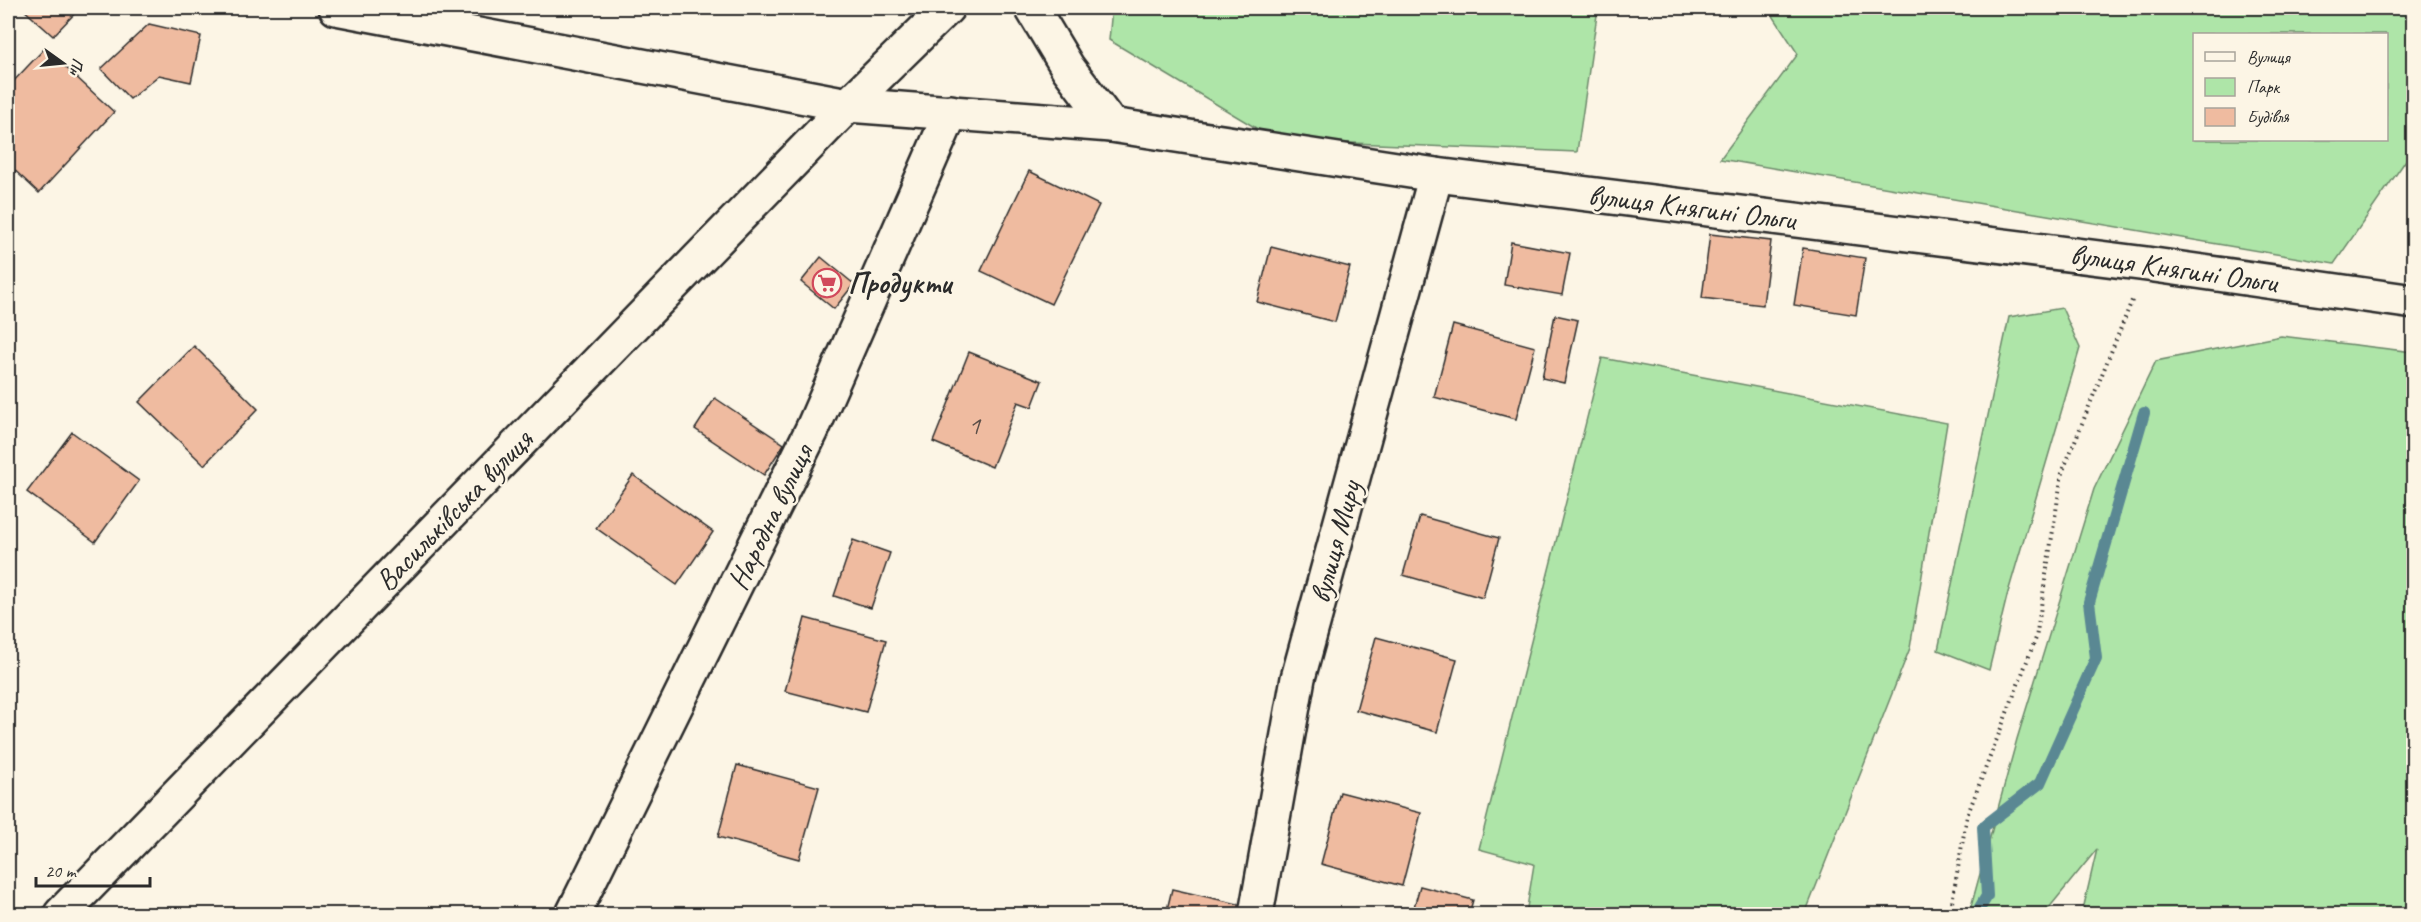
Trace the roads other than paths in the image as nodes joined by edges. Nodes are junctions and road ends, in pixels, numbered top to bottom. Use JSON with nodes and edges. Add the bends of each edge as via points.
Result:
{"nodes":[{"id":1,"x":336,"y":8,"type":"edge"},
{"id":2,"x":947,"y":8,"type":"edge"},
{"id":3,"x":1032,"y":8,"type":"edge"},
{"id":4,"x":848,"y":105,"type":"junction"},
{"id":5,"x":951,"y":112,"type":"junction"},
{"id":6,"x":1111,"y":125,"type":"junction"},
{"id":7,"x":1436,"y":175,"type":"junction"},
{"id":8,"x":2414,"y":302,"type":"edge"},
{"id":9,"x":60,"y":915,"type":"edge"},
{"id":10,"x":573,"y":915,"type":"edge"},
{"id":11,"x":1256,"y":915,"type":"edge"}],
"edges":[{"from":1,"to":4,"type":"street","name":"вулиця Княгині Ольги"},
{"from":2,"to":4,"type":"street","name":"Васильківська вулиця"},
{"from":3,"to":6,"type":"street","via":[[1068,68]]},
{"from":4,"to":5,"type":"street","name":"вулиця Княгині Ольги"},
{"from":4,"to":9,"type":"street","name":"Васильківська вулиця"},
{"from":5,"to":6,"type":"street","name":"вулиця Княгині Ольги"},
{"from":5,"to":10,"type":"street","name":"Народна вулиця","via":[[812,430]]},
{"from":6,"to":7,"type":"street","name":"вулиця Княгині Ольги"},
{"from":7,"to":8,"type":"street","name":"вулиця Княгині Ольги","via":[[2147,264]]},
{"from":7,"to":11,"type":"street","name":"вулиця Миру","via":[[1298,678]]}]}
